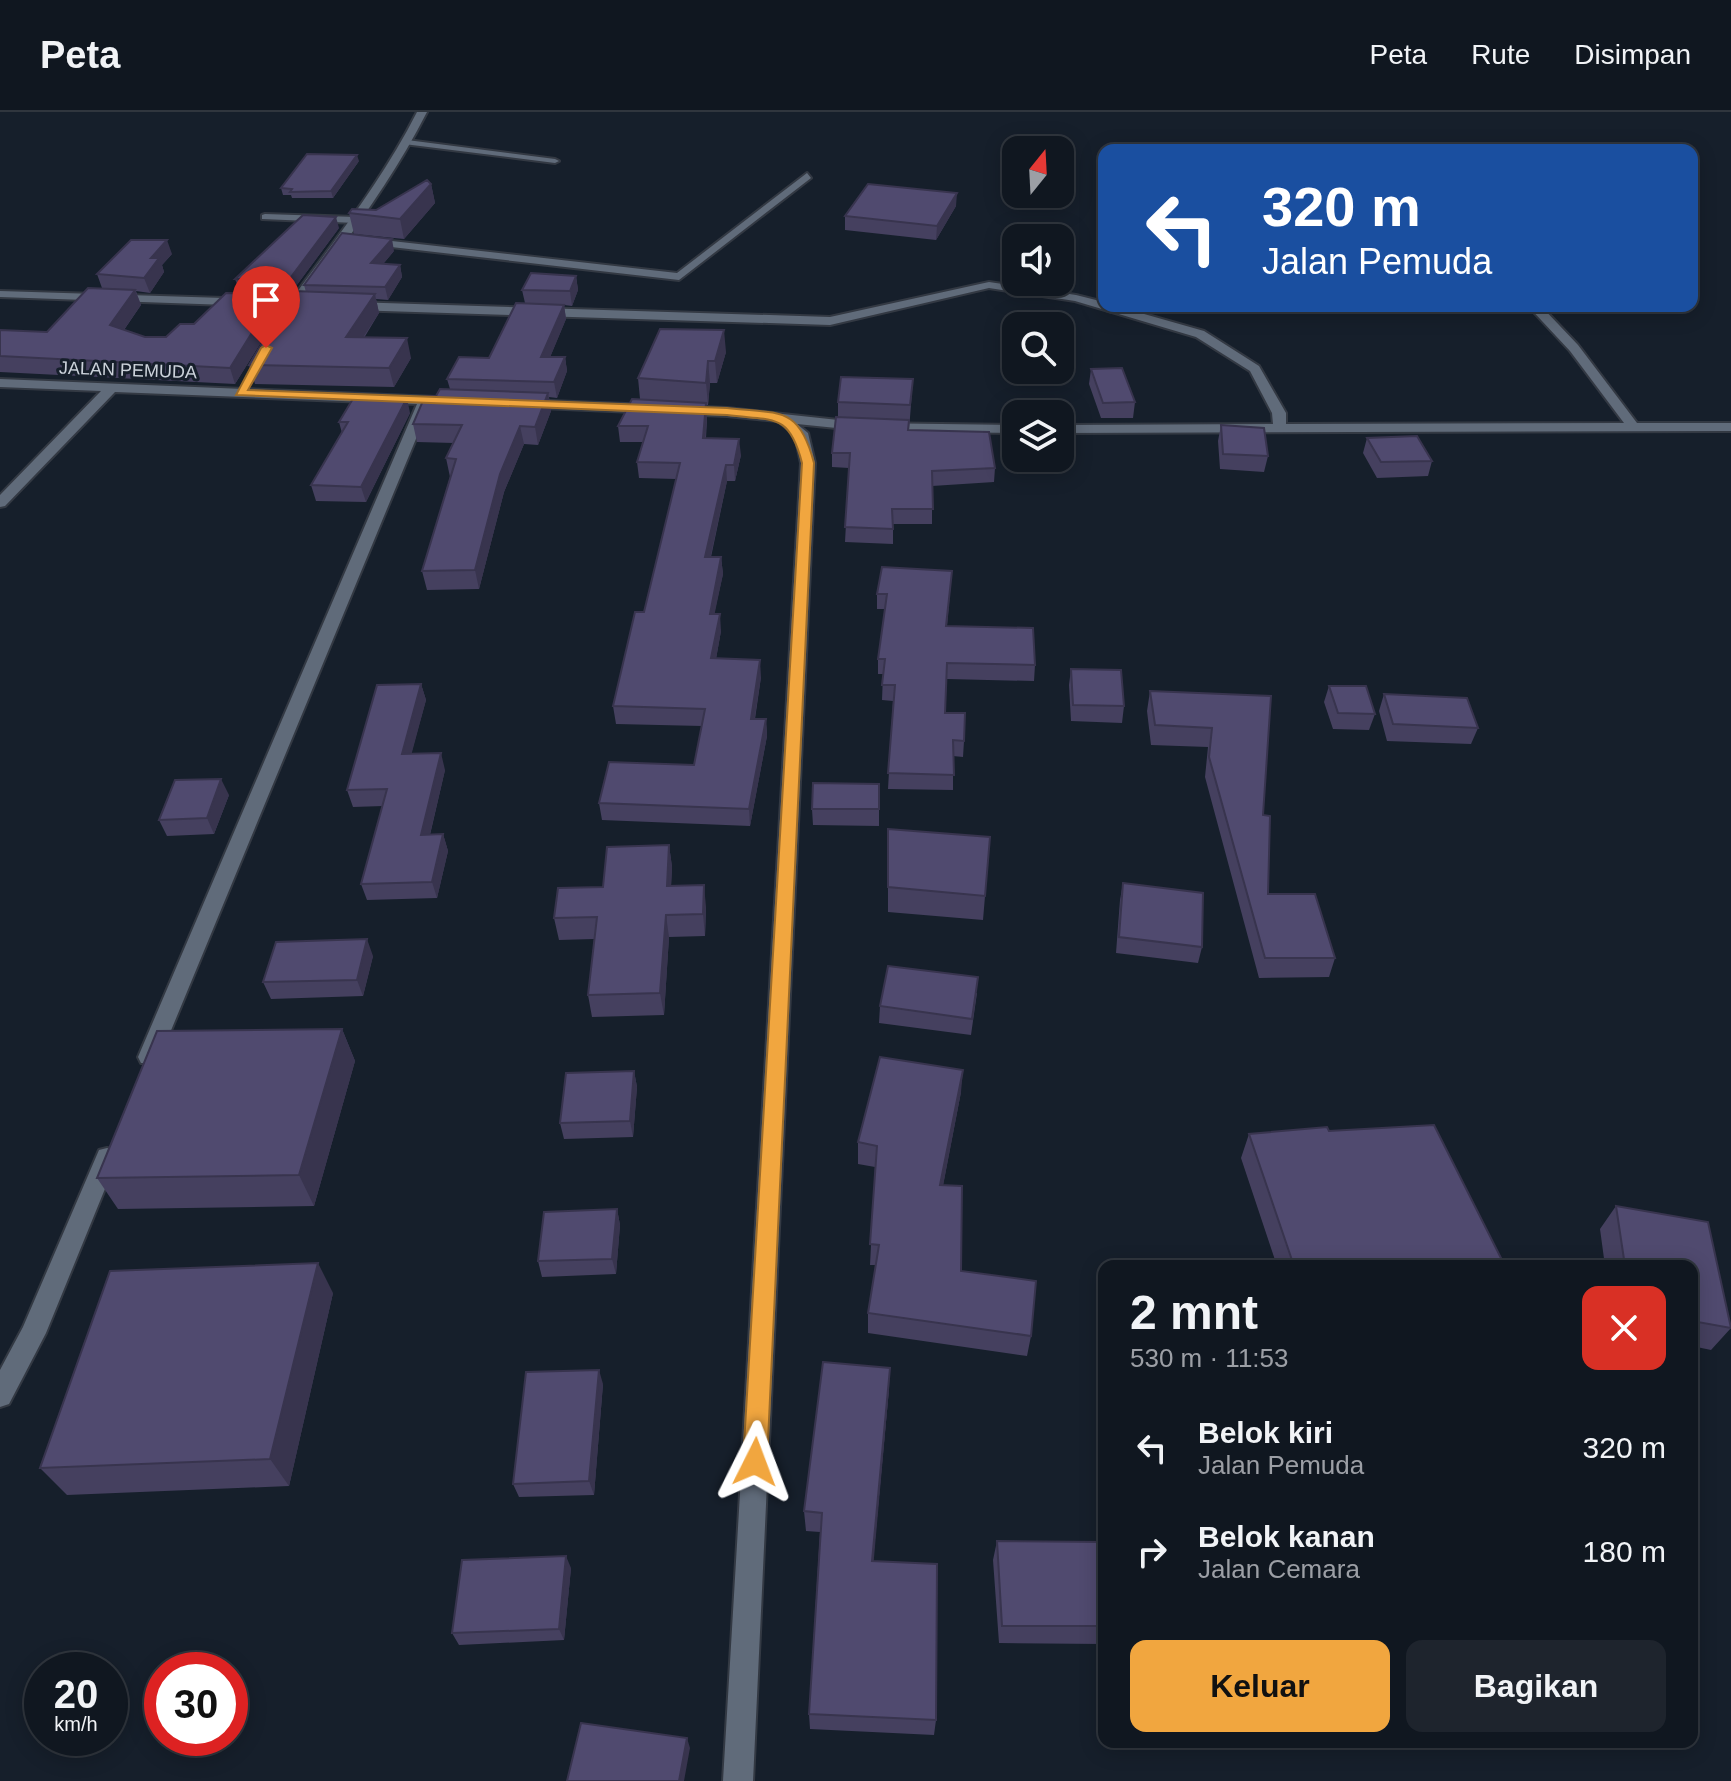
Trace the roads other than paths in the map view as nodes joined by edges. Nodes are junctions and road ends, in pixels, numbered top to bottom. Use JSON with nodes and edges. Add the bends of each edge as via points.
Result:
{"nodes":[{"id":1,"x":422,"y":112,"type":"edge"},
{"id":2,"x":407,"y":142,"type":"junction"},
{"id":3,"x":555,"y":161,"type":"dead end"},
{"id":4,"x":807,"y":176,"type":"dead end"},
{"id":5,"x":265,"y":217,"type":"dead end"},
{"id":6,"x":356,"y":220,"type":"junction"},
{"id":7,"x":342,"y":238,"type":"junction"},
{"id":8,"x":0,"y":294,"type":"edge"},
{"id":9,"x":293,"y":304,"type":"junction"},
{"id":10,"x":1098,"y":304,"type":"edge"},
{"id":11,"x":325,"y":305,"type":"edge"},
{"id":12,"x":340,"y":305,"type":"edge"},
{"id":13,"x":1124,"y":312,"type":"edge"},
{"id":14,"x":1540,"y":312,"type":"edge"},
{"id":15,"x":286,"y":317,"type":"edge"},
{"id":16,"x":247,"y":380,"type":"dead end"},
{"id":17,"x":0,"y":383,"type":"edge"},
{"id":18,"x":112,"y":387,"type":"junction"},
{"id":19,"x":240,"y":393,"type":"junction"},
{"id":20,"x":425,"y":401,"type":"junction"},
{"id":21,"x":454,"y":402,"type":"edge"},
{"id":22,"x":512,"y":404,"type":"edge"},
{"id":23,"x":782,"y":418,"type":"junction"},
{"id":24,"x":1731,"y":427,"type":"edge"},
{"id":25,"x":1634,"y":428,"type":"junction"},
{"id":26,"x":1002,"y":429,"type":"edge"},
{"id":27,"x":1074,"y":429,"type":"edge"},
{"id":28,"x":1280,"y":429,"type":"junction"},
{"id":29,"x":0,"y":503,"type":"edge"},
{"id":30,"x":143,"y":1071,"type":"edge"},
{"id":31,"x":112,"y":1144,"type":"edge"},
{"id":32,"x":0,"y":1395,"type":"edge"},
{"id":33,"x":738,"y":1781,"type":"edge"}],
"edges":[{"from":1,"to":2,"type":"street"},
{"from":2,"to":3,"type":"lane"},
{"from":2,"to":6,"type":"street"},
{"from":4,"to":7,"type":"street","via":[[679,277]]},
{"from":5,"to":6,"type":"lane"},
{"from":6,"to":7,"type":"street"},
{"from":7,"to":9,"type":"street"},
{"from":8,"to":9,"type":"street"},
{"from":9,"to":11,"type":"street"},
{"from":9,"to":15,"type":"street"},
{"from":10,"to":12,"type":"street","via":[[989,285],[830,321]]},
{"from":13,"to":28,"type":"street","via":[[1200,334],[1255,369],[1279,413]]},
{"from":14,"to":25,"type":"street"},
{"from":16,"to":19,"type":"street"},
{"from":17,"to":18,"type":"street","name":"JALAN PEMUDA"},
{"from":18,"to":19,"type":"street","name":"JALAN PEMUDA"},
{"from":18,"to":29,"type":"street"},
{"from":19,"to":20,"type":"street","name":"JALAN PEMUDA"},
{"from":20,"to":21,"type":"street","name":"JALAN PEMUDA"},
{"from":20,"to":30,"type":"street"},
{"from":22,"to":23,"type":"street"},
{"from":23,"to":26,"type":"street","via":[[866,427]]},
{"from":23,"to":33,"type":"street","via":[[801,433],[808,463]]},
{"from":24,"to":25,"type":"street"},
{"from":25,"to":28,"type":"street"},
{"from":27,"to":28,"type":"street"},
{"from":31,"to":32,"type":"street","via":[[33,1333]]}]}
